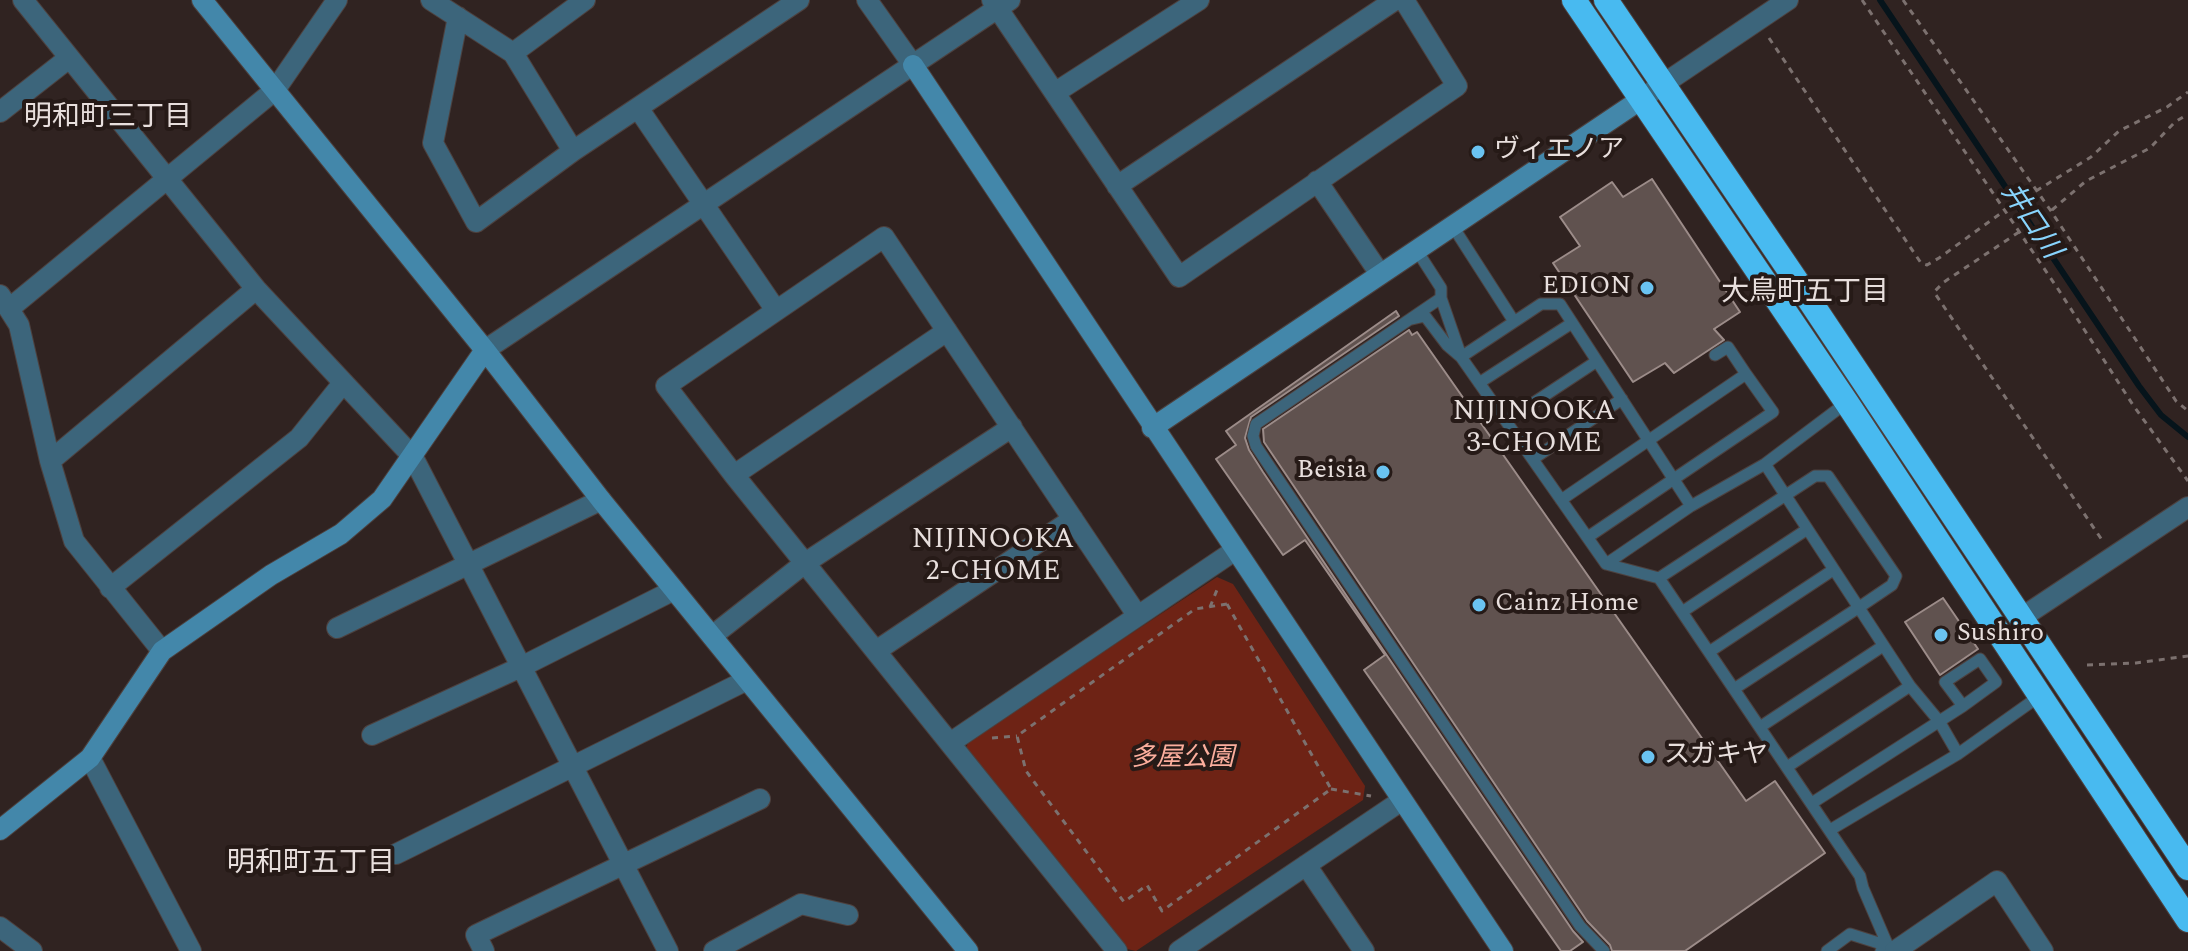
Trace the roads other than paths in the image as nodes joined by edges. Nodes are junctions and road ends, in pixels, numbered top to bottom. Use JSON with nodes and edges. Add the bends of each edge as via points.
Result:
{"nodes":[{"id":1,"x":23,"y":0,"type":"edge"},
{"id":2,"x":202,"y":0,"type":"edge"},
{"id":3,"x":337,"y":0,"type":"edge"},
{"id":4,"x":431,"y":0,"type":"edge"},
{"id":5,"x":799,"y":0,"type":"edge"},
{"id":6,"x":867,"y":0,"type":"edge"},
{"id":7,"x":1199,"y":0,"type":"edge"},
{"id":8,"x":1395,"y":0,"type":"edge"},
{"id":9,"x":1404,"y":0,"type":"edge"},
{"id":10,"x":1574,"y":0,"type":"edge"},
{"id":11,"x":1606,"y":0,"type":"edge"},
{"id":12,"x":1788,"y":0,"type":"edge"},
{"id":13,"x":575,"y":2,"type":"edge"},
{"id":14,"x":1000,"y":3,"type":"edge"},
{"id":15,"x":458,"y":17,"type":"junction"},
{"id":16,"x":513,"y":53,"type":"junction"},
{"id":17,"x":69,"y":58,"type":"junction"},
{"id":18,"x":913,"y":65,"type":"junction"},
{"id":19,"x":1663,"y":84,"type":"junction"},
{"id":20,"x":275,"y":90,"type":"junction"},
{"id":21,"x":1056,"y":92,"type":"junction"},
{"id":22,"x":1640,"y":100,"type":"junction"},
{"id":23,"x":638,"y":108,"type":"junction"},
{"id":24,"x":0,"y":112,"type":"edge"},
{"id":25,"x":573,"y":151,"type":"junction"},
{"id":26,"x":167,"y":181,"type":"junction"},
{"id":27,"x":1317,"y":181,"type":"junction"},
{"id":28,"x":1117,"y":186,"type":"junction"},
{"id":29,"x":703,"y":206,"type":"junction"},
{"id":30,"x":1452,"y":225,"type":"junction"},
{"id":31,"x":1416,"y":249,"type":"junction"},
{"id":32,"x":1380,"y":274,"type":"junction"},
{"id":33,"x":256,"y":289,"type":"junction"},
{"id":34,"x":1441,"y":298,"type":"junction"},
{"id":35,"x":5,"y":302,"type":"edge"},
{"id":36,"x":775,"y":309,"type":"junction"},
{"id":37,"x":1410,"y":319,"type":"junction"},
{"id":38,"x":1513,"y":320,"type":"junction"},
{"id":39,"x":1572,"y":323,"type":"junction"},
{"id":40,"x":947,"y":331,"type":"junction"},
{"id":41,"x":485,"y":350,"type":"junction"},
{"id":42,"x":1715,"y":355,"type":"dead end"},
{"id":43,"x":1461,"y":357,"type":"junction"},
{"id":44,"x":1597,"y":361,"type":"junction"},
{"id":45,"x":1746,"y":374,"type":"junction"},
{"id":46,"x":343,"y":383,"type":"junction"},
{"id":47,"x":1479,"y":383,"type":"junction"},
{"id":48,"x":1622,"y":399,"type":"junction"},
{"id":49,"x":1847,"y":403,"type":"junction"},
{"id":50,"x":1506,"y":421,"type":"junction"},
{"id":51,"x":1012,"y":427,"type":"junction"},
{"id":52,"x":1152,"y":428,"type":"junction"},
{"id":53,"x":1648,"y":440,"type":"junction"},
{"id":54,"x":413,"y":457,"type":"junction"},
{"id":55,"x":1533,"y":459,"type":"junction"},
{"id":56,"x":50,"y":461,"type":"junction"},
{"id":57,"x":1765,"y":464,"type":"junction"},
{"id":58,"x":734,"y":475,"type":"junction"},
{"id":59,"x":1674,"y":479,"type":"junction"},
{"id":60,"x":1783,"y":495,"type":"junction"},
{"id":61,"x":601,"y":500,"type":"junction"},
{"id":62,"x":1561,"y":500,"type":"junction"},
{"id":63,"x":1691,"y":506,"type":"junction"},
{"id":64,"x":2188,"y":507,"type":"edge"},
{"id":65,"x":1073,"y":519,"type":"junction"},
{"id":66,"x":1806,"y":530,"type":"junction"},
{"id":67,"x":1588,"y":537,"type":"junction"},
{"id":68,"x":1234,"y":551,"type":"junction"},
{"id":69,"x":805,"y":563,"type":"junction"},
{"id":70,"x":1606,"y":564,"type":"junction"},
{"id":71,"x":470,"y":565,"type":"junction"},
{"id":72,"x":1833,"y":570,"type":"junction"},
{"id":73,"x":1659,"y":578,"type":"junction"},
{"id":74,"x":110,"y":588,"type":"junction"},
{"id":75,"x":674,"y":590,"type":"junction"},
{"id":76,"x":1858,"y":608,"type":"junction"},
{"id":77,"x":1682,"y":612,"type":"junction"},
{"id":78,"x":1137,"y":615,"type":"junction"},
{"id":79,"x":2021,"y":618,"type":"junction"},
{"id":80,"x":337,"y":628,"type":"dead end"},
{"id":81,"x":712,"y":636,"type":"junction"},
{"id":82,"x":1883,"y":646,"type":"junction"},
{"id":83,"x":162,"y":651,"type":"junction"},
{"id":84,"x":876,"y":651,"type":"junction"},
{"id":85,"x":1709,"y":652,"type":"junction"},
{"id":86,"x":521,"y":667,"type":"junction"},
{"id":87,"x":747,"y":680,"type":"junction"},
{"id":88,"x":1910,"y":686,"type":"junction"},
{"id":89,"x":1734,"y":689,"type":"junction"},
{"id":90,"x":2041,"y":694,"type":"junction"},
{"id":91,"x":1963,"y":706,"type":"junction"},
{"id":92,"x":1939,"y":721,"type":"junction"},
{"id":93,"x":1760,"y":727,"type":"junction"},
{"id":94,"x":372,"y":735,"type":"dead end"},
{"id":95,"x":950,"y":743,"type":"junction"},
{"id":96,"x":1958,"y":754,"type":"junction"},
{"id":97,"x":90,"y":758,"type":"junction"},
{"id":98,"x":572,"y":766,"type":"junction"},
{"id":99,"x":1787,"y":767,"type":"junction"},
{"id":100,"x":760,"y":799,"type":"dead end"},
{"id":101,"x":1401,"y":801,"type":"junction"},
{"id":102,"x":1812,"y":803,"type":"junction"},
{"id":103,"x":0,"y":830,"type":"edge"},
{"id":104,"x":1830,"y":830,"type":"junction"},
{"id":105,"x":396,"y":854,"type":"dead end"},
{"id":106,"x":623,"y":864,"type":"junction"},
{"id":107,"x":1306,"y":865,"type":"junction"},
{"id":108,"x":2188,"y":868,"type":"edge"},
{"id":109,"x":848,"y":915,"type":"dead end"},
{"id":110,"x":2188,"y":920,"type":"edge"},
{"id":111,"x":0,"y":927,"type":"edge"},
{"id":112,"x":1888,"y":949,"type":"edge"},
{"id":113,"x":32,"y":951,"type":"edge"},
{"id":114,"x":191,"y":951,"type":"edge"},
{"id":115,"x":484,"y":951,"type":"edge"},
{"id":116,"x":668,"y":951,"type":"edge"},
{"id":117,"x":714,"y":951,"type":"edge"},
{"id":118,"x":968,"y":951,"type":"edge"},
{"id":119,"x":1117,"y":951,"type":"edge"},
{"id":120,"x":1179,"y":951,"type":"edge"},
{"id":121,"x":1364,"y":951,"type":"edge"},
{"id":122,"x":1503,"y":951,"type":"edge"},
{"id":123,"x":1604,"y":951,"type":"edge"},
{"id":124,"x":1827,"y":951,"type":"edge"},
{"id":125,"x":2043,"y":951,"type":"edge"}],
"edges":[{"from":1,"to":17,"type":"street"},
{"from":2,"to":20,"type":"street"},
{"from":3,"to":20,"type":"street"},
{"from":4,"to":15,"type":"street"},
{"from":5,"to":23,"type":"street"},
{"from":6,"to":18,"type":"street"},
{"from":7,"to":21,"type":"street"},
{"from":8,"to":28,"type":"street"},
{"from":9,"to":27,"type":"street","via":[[1457,86]]},
{"from":10,"to":22,"type":"highway"},
{"from":11,"to":19,"type":"highway"},
{"from":12,"to":19,"type":"street"},
{"from":13,"to":16,"type":"street"},
{"from":14,"to":18,"type":"street"},
{"from":14,"to":21,"type":"street"},
{"from":15,"to":16,"type":"street"},
{"from":15,"to":25,"type":"street","via":[[433,143],[476,222]]},
{"from":16,"to":25,"type":"street"},
{"from":17,"to":24,"type":"street"},
{"from":17,"to":26,"type":"street"},
{"from":18,"to":29,"type":"street"},
{"from":18,"to":52,"type":"street"},
{"from":19,"to":22,"type":"street"},
{"from":19,"to":79,"type":"highway"},
{"from":20,"to":26,"type":"street"},
{"from":20,"to":41,"type":"street"},
{"from":21,"to":28,"type":"street"},
{"from":22,"to":30,"type":"street"},
{"from":22,"to":49,"type":"highway"},
{"from":23,"to":25,"type":"street"},
{"from":23,"to":29,"type":"street"},
{"from":26,"to":33,"type":"street"},
{"from":26,"to":35,"type":"street"},
{"from":27,"to":28,"type":"street","via":[[1179,277]]},
{"from":27,"to":32,"type":"street"},
{"from":29,"to":36,"type":"street"},
{"from":29,"to":41,"type":"street"},
{"from":30,"to":31,"type":"street"},
{"from":30,"to":38,"type":"lane"},
{"from":31,"to":32,"type":"street"},
{"from":31,"to":34,"type":"lane","via":[[1441,288]]},
{"from":32,"to":52,"type":"street"},
{"from":33,"to":46,"type":"street"},
{"from":33,"to":56,"type":"street"},
{"from":34,"to":37,"type":"lane"},
{"from":34,"to":43,"type":"lane"},
{"from":35,"to":56,"type":"street","via":[[19,325]]},
{"from":36,"to":40,"type":"street","via":[[884,237]]},
{"from":36,"to":58,"type":"street","via":[[666,386]]},
{"from":37,"to":43,"type":"lane","via":[[1425,316]]},
{"from":37,"to":123,"type":"lane","via":[[1256,424],[1256,446],[1580,926]]},
{"from":38,"to":39,"type":"lane","via":[[1541,304],[1560,304]]},
{"from":38,"to":43,"type":"lane"},
{"from":39,"to":44,"type":"lane"},
{"from":39,"to":47,"type":"lane"},
{"from":40,"to":51,"type":"street"},
{"from":40,"to":58,"type":"street"},
{"from":41,"to":54,"type":"street"},
{"from":41,"to":61,"type":"street"},
{"from":42,"to":45,"type":"lane","via":[[1728,347]]},
{"from":43,"to":47,"type":"lane"},
{"from":44,"to":48,"type":"lane"},
{"from":44,"to":50,"type":"lane"},
{"from":45,"to":53,"type":"lane"},
{"from":45,"to":59,"type":"lane","via":[[1773,412]]},
{"from":46,"to":54,"type":"street"},
{"from":46,"to":74,"type":"street","via":[[299,438]]},
{"from":47,"to":50,"type":"lane"},
{"from":48,"to":53,"type":"lane"},
{"from":48,"to":55,"type":"lane"},
{"from":49,"to":57,"type":"lane"},
{"from":49,"to":90,"type":"highway"},
{"from":50,"to":55,"type":"lane"},
{"from":51,"to":65,"type":"street"},
{"from":51,"to":69,"type":"street"},
{"from":52,"to":68,"type":"street"},
{"from":53,"to":59,"type":"lane"},
{"from":53,"to":62,"type":"lane"},
{"from":54,"to":71,"type":"street"},
{"from":54,"to":83,"type":"street","via":[[382,499],[341,534]]},
{"from":55,"to":62,"type":"lane"},
{"from":56,"to":74,"type":"street","via":[[74,541]]},
{"from":57,"to":60,"type":"lane"},
{"from":57,"to":63,"type":"lane"},
{"from":58,"to":69,"type":"street"},
{"from":59,"to":63,"type":"lane"},
{"from":59,"to":67,"type":"lane"},
{"from":60,"to":66,"type":"lane"},
{"from":60,"to":73,"type":"lane"},
{"from":60,"to":76,"type":"lane","via":[[1815,476],[1828,476],[1896,576],[1892,585]]},
{"from":61,"to":71,"type":"street"},
{"from":61,"to":75,"type":"street"},
{"from":62,"to":67,"type":"lane"},
{"from":63,"to":70,"type":"lane"},
{"from":64,"to":79,"type":"street"},
{"from":65,"to":78,"type":"street"},
{"from":65,"to":84,"type":"street"},
{"from":66,"to":72,"type":"lane"},
{"from":66,"to":77,"type":"lane"},
{"from":67,"to":70,"type":"lane"},
{"from":68,"to":78,"type":"street"},
{"from":68,"to":101,"type":"street"},
{"from":69,"to":81,"type":"street"},
{"from":69,"to":84,"type":"street"},
{"from":70,"to":73,"type":"lane"},
{"from":71,"to":80,"type":"street"},
{"from":71,"to":86,"type":"street"},
{"from":72,"to":76,"type":"lane"},
{"from":72,"to":85,"type":"lane"},
{"from":73,"to":77,"type":"lane"},
{"from":74,"to":83,"type":"street"},
{"from":75,"to":81,"type":"street"},
{"from":75,"to":86,"type":"street"},
{"from":76,"to":82,"type":"lane"},
{"from":76,"to":89,"type":"lane"},
{"from":77,"to":85,"type":"lane"},
{"from":78,"to":95,"type":"street"},
{"from":79,"to":108,"type":"highway"},
{"from":81,"to":87,"type":"street"},
{"from":82,"to":88,"type":"lane"},
{"from":82,"to":93,"type":"lane"},
{"from":83,"to":97,"type":"street"},
{"from":84,"to":95,"type":"street"},
{"from":85,"to":89,"type":"lane"},
{"from":86,"to":94,"type":"street"},
{"from":86,"to":98,"type":"street"},
{"from":87,"to":98,"type":"street"},
{"from":87,"to":118,"type":"street"},
{"from":88,"to":92,"type":"lane"},
{"from":88,"to":99,"type":"lane"},
{"from":89,"to":93,"type":"lane"},
{"from":90,"to":96,"type":"lane"},
{"from":90,"to":110,"type":"highway"},
{"from":91,"to":91,"type":"lane","via":[[1996,682],[1980,659],[1945,682]]},
{"from":91,"to":92,"type":"lane"},
{"from":92,"to":96,"type":"lane"},
{"from":92,"to":102,"type":"lane"},
{"from":93,"to":99,"type":"lane"},
{"from":95,"to":119,"type":"street"},
{"from":96,"to":104,"type":"lane"},
{"from":97,"to":103,"type":"street"},
{"from":97,"to":114,"type":"street"},
{"from":98,"to":105,"type":"street"},
{"from":98,"to":106,"type":"street"},
{"from":99,"to":102,"type":"lane"},
{"from":100,"to":106,"type":"street"},
{"from":101,"to":107,"type":"street"},
{"from":101,"to":122,"type":"street"},
{"from":102,"to":104,"type":"lane"},
{"from":104,"to":112,"type":"lane","via":[[1860,876]]},
{"from":106,"to":115,"type":"street","via":[[476,935]]},
{"from":106,"to":116,"type":"street"},
{"from":107,"to":120,"type":"street"},
{"from":107,"to":121,"type":"street"},
{"from":109,"to":117,"type":"street","via":[[801,904]]},
{"from":111,"to":113,"type":"street"},
{"from":112,"to":124,"type":"lane","via":[[1850,934]]},
{"from":112,"to":125,"type":"street","via":[[1997,881]]}]}
